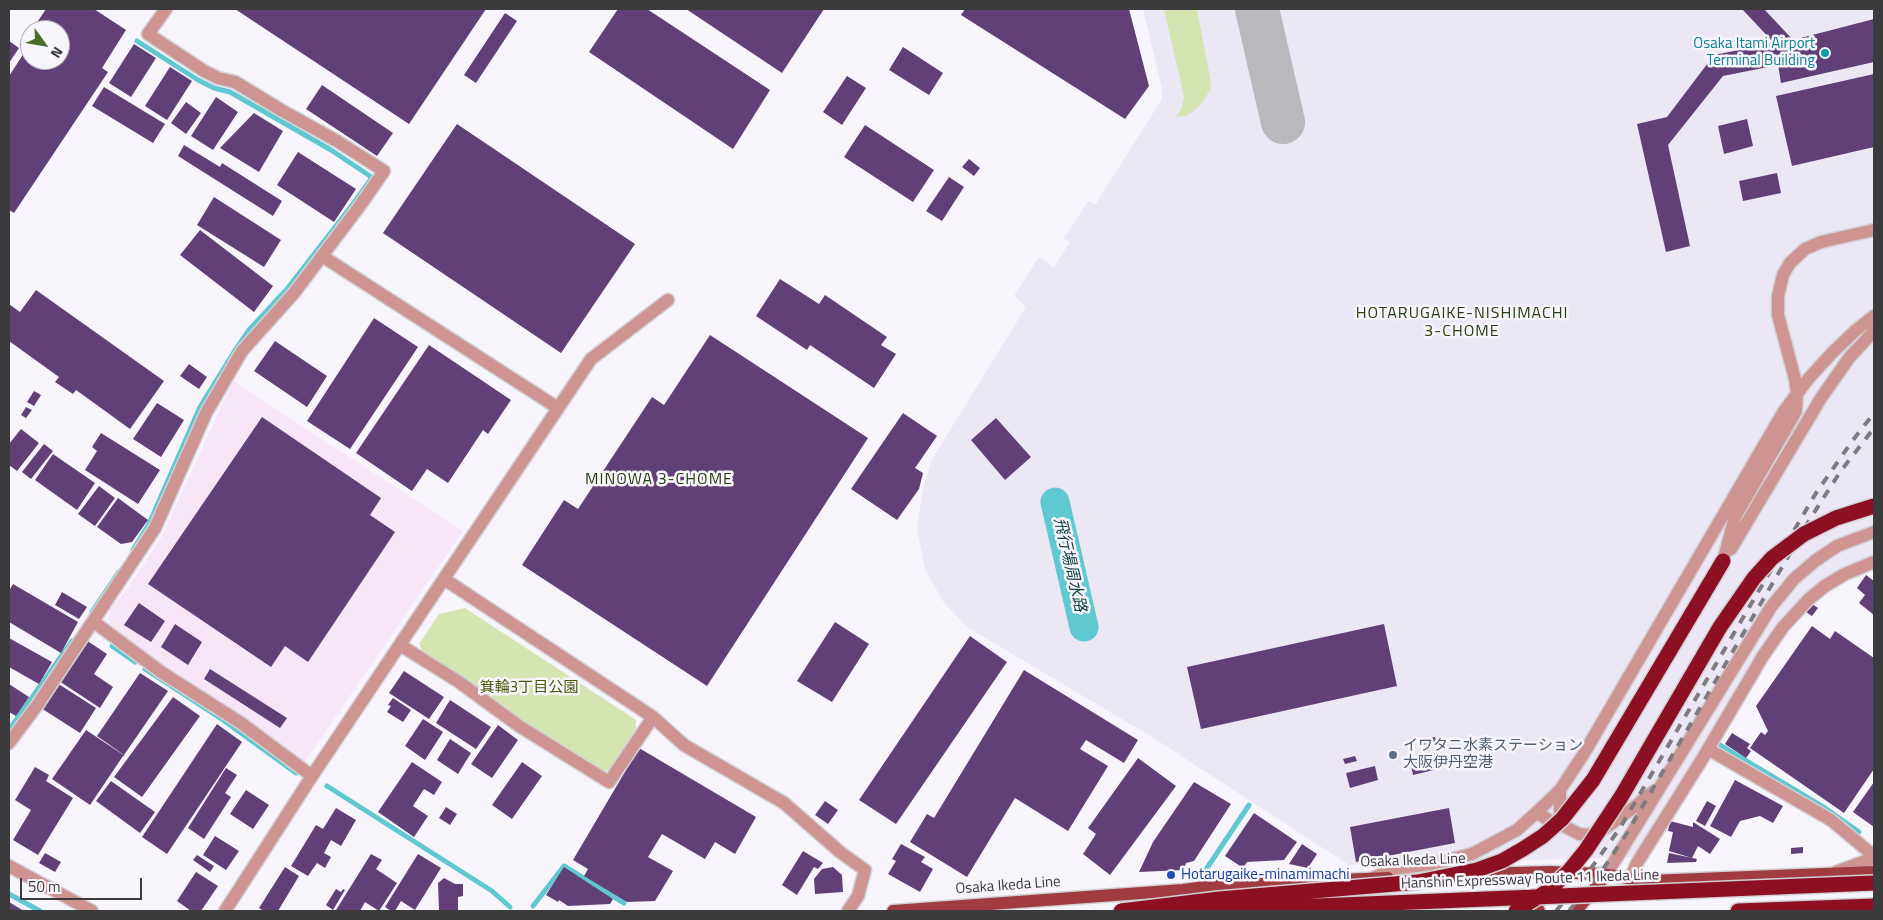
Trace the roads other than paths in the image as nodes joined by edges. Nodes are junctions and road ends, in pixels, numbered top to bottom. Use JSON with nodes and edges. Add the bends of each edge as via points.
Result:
{"nodes":[{"id":1,"x":166,"y":9,"type":"edge"},
{"id":2,"x":1874,"y":230,"type":"edge"},
{"id":3,"x":322,"y":256,"type":"junction"},
{"id":4,"x":668,"y":300,"type":"dead end"},
{"id":5,"x":1874,"y":316,"type":"edge"},
{"id":6,"x":1874,"y":331,"type":"edge"},
{"id":7,"x":1797,"y":393,"type":"junction"},
{"id":8,"x":558,"y":408,"type":"junction"},
{"id":9,"x":1874,"y":506,"type":"edge"},
{"id":10,"x":1874,"y":532,"type":"edge"},
{"id":11,"x":1723,"y":561,"type":"junction"},
{"id":12,"x":1874,"y":562,"type":"edge"},
{"id":13,"x":444,"y":579,"type":"junction"},
{"id":14,"x":94,"y":622,"type":"junction"},
{"id":15,"x":400,"y":645,"type":"junction"},
{"id":16,"x":653,"y":717,"type":"junction"},
{"id":17,"x":9,"y":743,"type":"edge"},
{"id":18,"x":1708,"y":749,"type":"junction"},
{"id":19,"x":1682,"y":751,"type":"junction"},
{"id":20,"x":1701,"y":761,"type":"junction"},
{"id":21,"x":312,"y":776,"type":"junction"},
{"id":22,"x":1665,"y":780,"type":"junction"},
{"id":23,"x":1560,"y":790,"type":"junction"},
{"id":24,"x":1537,"y":812,"type":"junction"},
{"id":25,"x":1560,"y":824,"type":"junction"},
{"id":26,"x":1874,"y":857,"type":"edge"},
{"id":27,"x":9,"y":866,"type":"edge"},
{"id":28,"x":1874,"y":872,"type":"edge"},
{"id":29,"x":1831,"y":874,"type":"junction"},
{"id":30,"x":1606,"y":876,"type":"junction"},
{"id":31,"x":1371,"y":878,"type":"junction"},
{"id":32,"x":1630,"y":879,"type":"junction"},
{"id":33,"x":1874,"y":883,"type":"edge"},
{"id":34,"x":1220,"y":884,"type":"junction"},
{"id":35,"x":1874,"y":906,"type":"edge"},
{"id":36,"x":92,"y":911,"type":"edge"},
{"id":37,"x":226,"y":911,"type":"edge"},
{"id":38,"x":848,"y":911,"type":"edge"},
{"id":39,"x":893,"y":911,"type":"edge"},
{"id":40,"x":1121,"y":911,"type":"edge"},
{"id":41,"x":1188,"y":911,"type":"edge"},
{"id":42,"x":1516,"y":911,"type":"edge"},
{"id":43,"x":1539,"y":911,"type":"edge"},
{"id":44,"x":1576,"y":911,"type":"edge"},
{"id":45,"x":1738,"y":911,"type":"edge"}],
"edges":[{"from":1,"to":3,"type":"street","via":[[148,34],[204,71],[235,82],[384,171]]},
{"from":2,"to":7,"type":"street","via":[[1821,242],[1805,249],[1783,274],[1778,315]]},
{"from":3,"to":8,"type":"street"},
{"from":3,"to":14,"type":"street","via":[[242,352],[206,413],[155,528]]},
{"from":4,"to":8,"type":"street","via":[[591,359]]},
{"from":5,"to":7,"type":"street","via":[[1832,352]]},
{"from":6,"to":11,"type":"street","via":[[1849,358],[1821,398]]},
{"from":7,"to":11,"type":"street","via":[[1796,411],[1735,517]]},
{"from":7,"to":23,"type":"street"},
{"from":8,"to":13,"type":"street"},
{"from":9,"to":42,"type":"highway","bridge":true,"via":[[1836,518],[1804,534],[1772,558],[1754,578],[1720,627],[1621,797],[1586,850],[1549,890]]},
{"from":10,"to":19,"type":"street","via":[[1831,550],[1787,586],[1764,617]]},
{"from":11,"to":40,"type":"highway","bridge":true,"via":[[1594,780],[1562,819],[1524,849],[1477,870],[1418,882]]},
{"from":12,"to":18,"type":"street","via":[[1825,586],[1783,627]]},
{"from":13,"to":15,"type":"street"},
{"from":13,"to":16,"type":"street"},
{"from":14,"to":17,"type":"street"},
{"from":14,"to":21,"type":"street"},
{"from":15,"to":16,"type":"street","via":[[519,726],[609,782]]},
{"from":15,"to":21,"type":"street"},
{"from":16,"to":38,"type":"street","via":[[684,745],[784,803],[865,870],[858,896]]},
{"from":18,"to":20,"type":"street"},
{"from":18,"to":26,"type":"street","via":[[1831,820]]},
{"from":19,"to":20,"type":"street"},
{"from":19,"to":22,"type":"street"},
{"from":20,"to":32,"type":"street"},
{"from":21,"to":37,"type":"street"},
{"from":22,"to":25,"type":"street","via":[[1638,806],[1604,830],[1579,834]]},
{"from":22,"to":30,"type":"street"},
{"from":23,"to":24,"type":"street"},
{"from":23,"to":25,"type":"street"},
{"from":24,"to":25,"type":"street","via":[[1554,824]]},
{"from":24,"to":31,"type":"street","via":[[1517,830],[1472,854],[1438,863],[1392,869]]},
{"from":26,"to":29,"type":"street"},
{"from":27,"to":36,"type":"street"},
{"from":28,"to":29,"type":"main road","name":"Osaka Ikeda Line"},
{"from":29,"to":32,"type":"main road","name":"Osaka Ikeda Line"},
{"from":30,"to":31,"type":"main road","name":"Osaka Ikeda Line","via":[[1551,872]]},
{"from":30,"to":32,"type":"main road","name":"Osaka Ikeda Line"},
{"from":30,"to":44,"type":"main road"},
{"from":31,"to":34,"type":"main road","name":"Osaka Ikeda Line"},
{"from":33,"to":41,"type":"highway","name":"Hanshin Expressway Route 11 Ikeda Line","bridge":true},
{"from":34,"to":39,"type":"main road","name":"Osaka Ikeda Line","via":[[1183,890]]},
{"from":34,"to":43,"type":"main road","via":[[1230,893],[1296,899],[1524,898],[1536,904]]},
{"from":35,"to":45,"type":"highway"}]}
